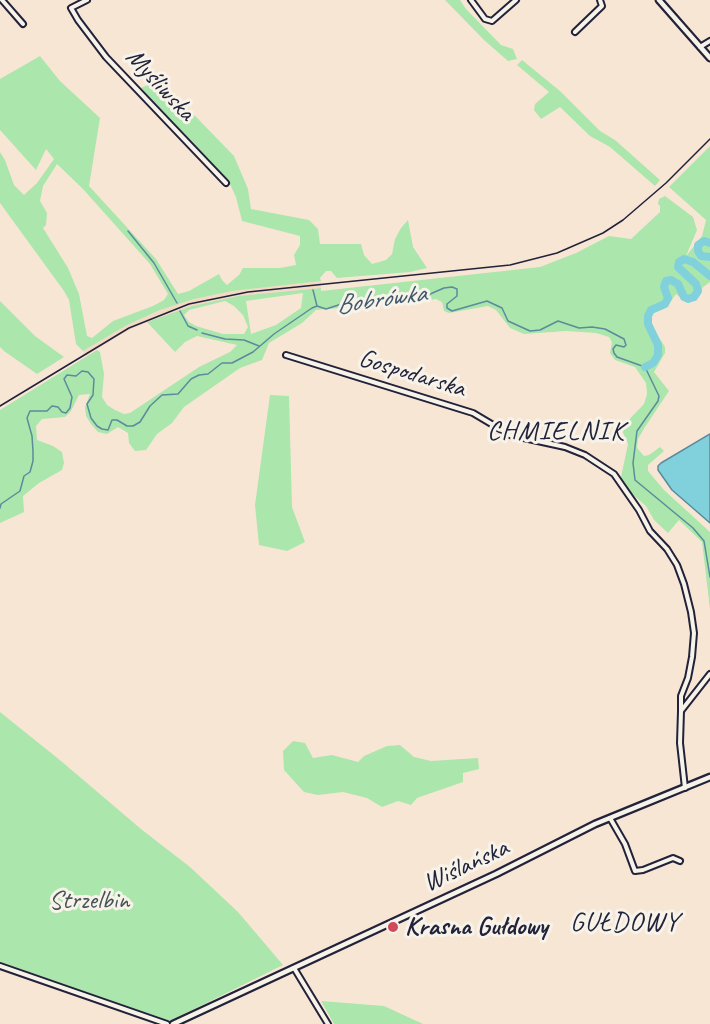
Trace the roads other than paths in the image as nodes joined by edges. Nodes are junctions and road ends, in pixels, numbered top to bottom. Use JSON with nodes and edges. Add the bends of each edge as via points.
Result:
{"nodes":[{"id":1,"x":2,"y":0,"type":"edge"},
{"id":2,"x":87,"y":0,"type":"edge"},
{"id":3,"x":471,"y":0,"type":"edge"},
{"id":4,"x":516,"y":0,"type":"edge"},
{"id":5,"x":600,"y":0,"type":"edge"},
{"id":6,"x":659,"y":0,"type":"edge"},
{"id":7,"x":23,"y":24,"type":"dead end"},
{"id":8,"x":575,"y":32,"type":"dead end"},
{"id":9,"x":710,"y":41,"type":"edge"},
{"id":10,"x":700,"y":47,"type":"junction"},
{"id":11,"x":710,"y":58,"type":"edge"},
{"id":12,"x":226,"y":183,"type":"dead end"},
{"id":13,"x":286,"y":355,"type":"dead end"},
{"id":14,"x":710,"y":674,"type":"edge"},
{"id":15,"x":681,"y":711,"type":"junction"},
{"id":16,"x":710,"y":777,"type":"edge"},
{"id":17,"x":685,"y":788,"type":"junction"},
{"id":18,"x":610,"y":818,"type":"junction"},
{"id":19,"x":680,"y":861,"type":"dead end"},
{"id":20,"x":0,"y":966,"type":"edge"},
{"id":21,"x":294,"y":967,"type":"junction"},
{"id":22,"x":174,"y":1023,"type":"edge"},
{"id":23,"x":167,"y":1024,"type":"edge"},
{"id":24,"x":328,"y":1024,"type":"edge"}],
"edges":[{"from":1,"to":7,"type":"street"},
{"from":2,"to":12,"type":"street","name":"Myśliwska","via":[[72,9],[106,57]]},
{"from":3,"to":4,"type":"street","via":[[485,19],[492,21]]},
{"from":5,"to":8,"type":"street","via":[[602,6]]},
{"from":6,"to":10,"type":"street"},
{"from":9,"to":10,"type":"street"},
{"from":10,"to":11,"type":"street"},
{"from":13,"to":15,"type":"street","name":"Gospodarska","via":[[473,413],[510,435],[585,455],[614,474],[650,531],[667,549],[684,584],[694,633]]},
{"from":14,"to":15,"type":"street"},
{"from":15,"to":17,"type":"street","name":"Gospodarska"},
{"from":16,"to":17,"type":"street","name":"Wiślańska"},
{"from":17,"to":18,"type":"street","name":"Wiślańska"},
{"from":18,"to":19,"type":"street","via":[[635,871],[673,858]]},
{"from":18,"to":21,"type":"street","name":"Wiślańska"},
{"from":20,"to":23,"type":"street"},
{"from":21,"to":22,"type":"street","name":"Wiślańska"},
{"from":21,"to":24,"type":"street"}]}
